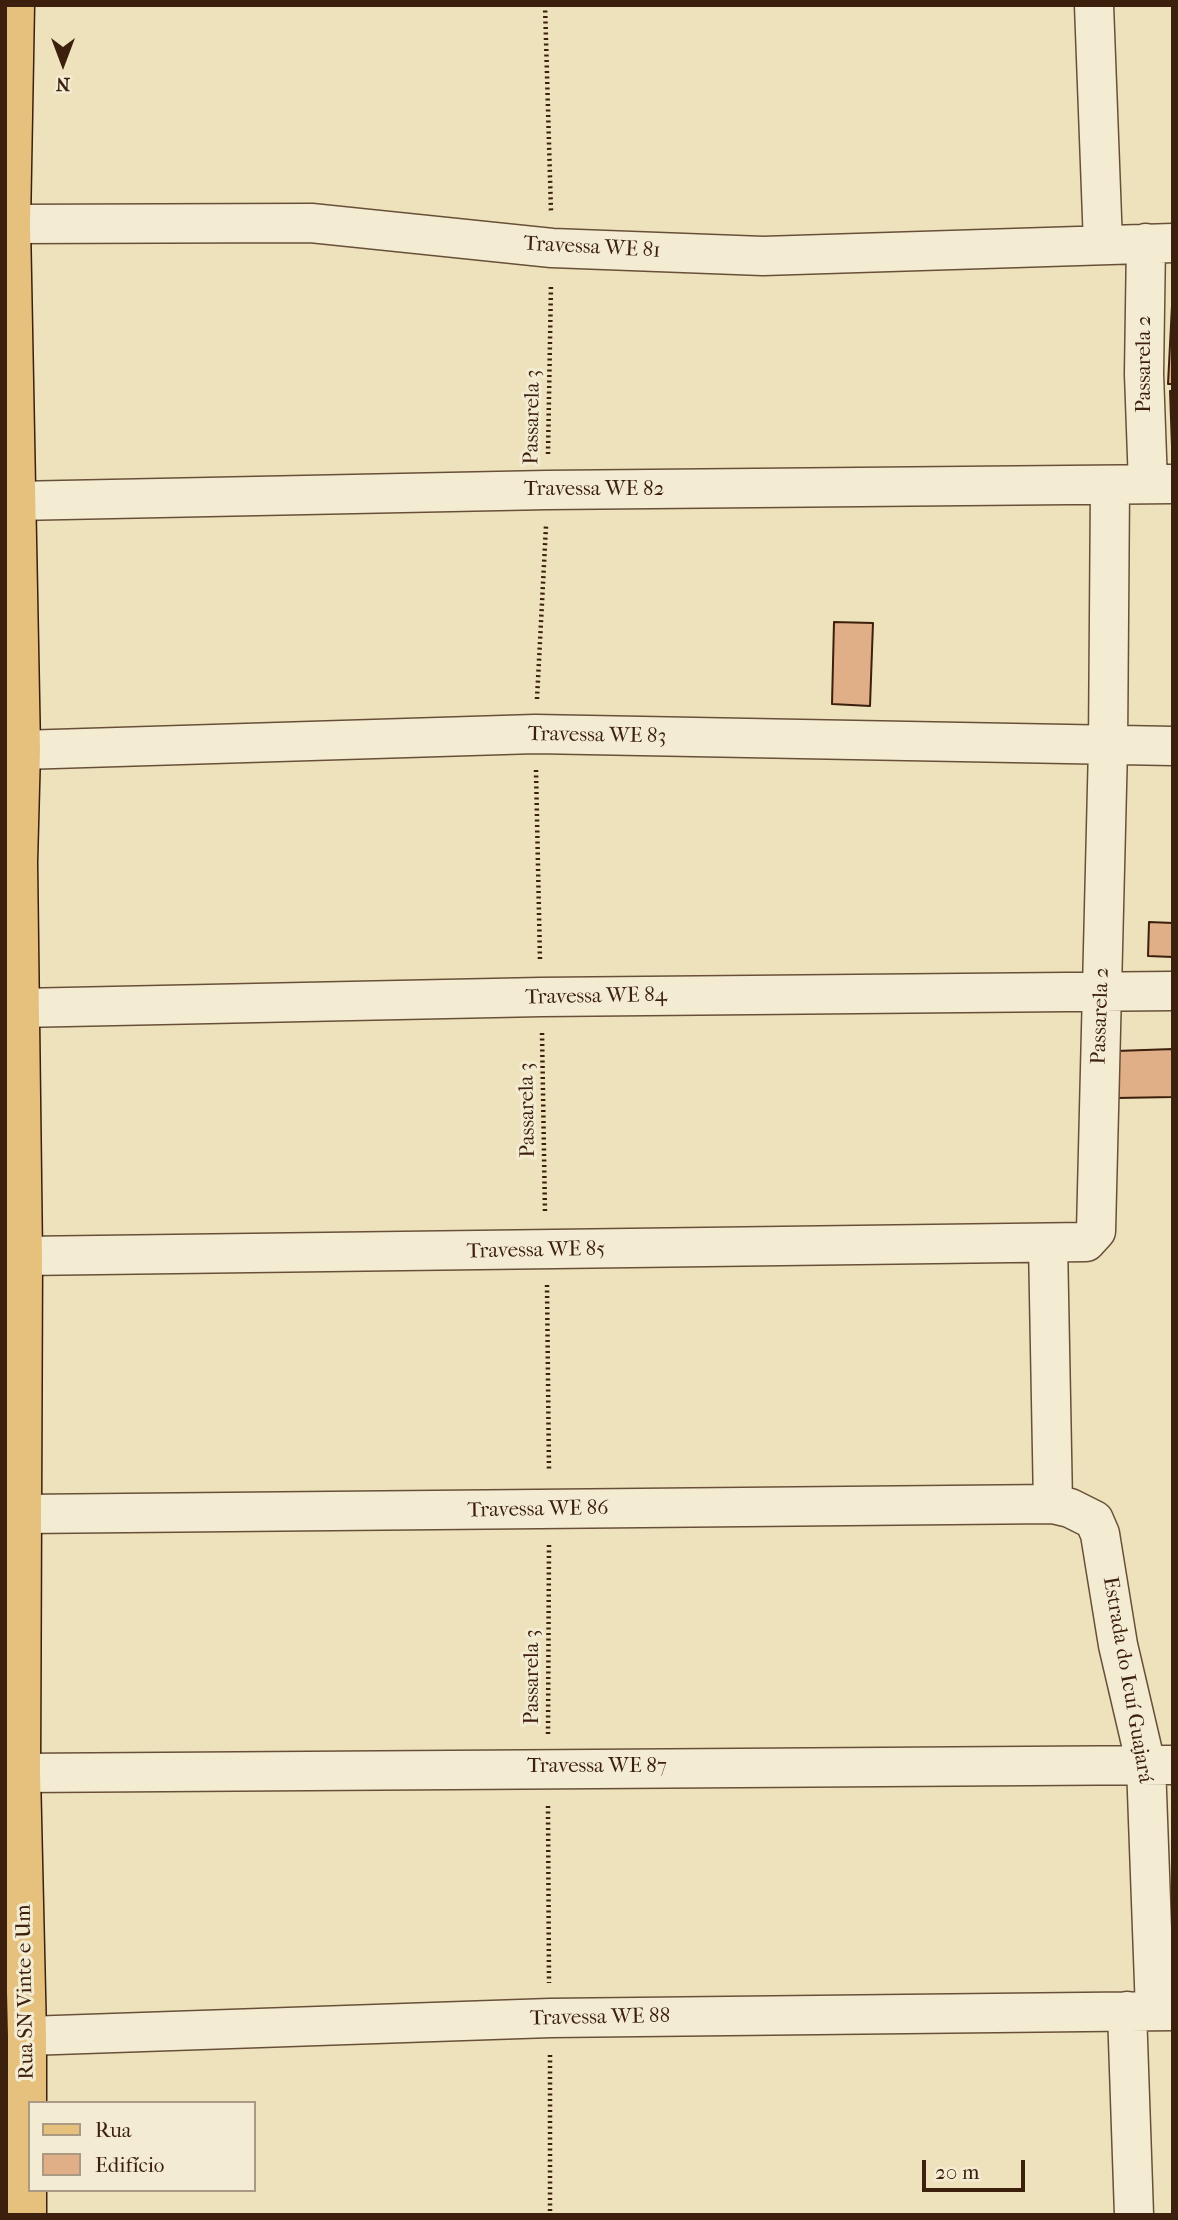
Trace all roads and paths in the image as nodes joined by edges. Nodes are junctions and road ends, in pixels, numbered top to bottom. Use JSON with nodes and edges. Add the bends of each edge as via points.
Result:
{"nodes":[{"id":1,"x":15,"y":5,"type":"edge"},
{"id":2,"x":545,"y":5,"type":"edge"},
{"id":3,"x":1094,"y":5,"type":"edge"},
{"id":4,"x":9,"y":90,"type":"edge"},
{"id":5,"x":11,"y":224,"type":"junction"},
{"id":6,"x":1159,"y":243,"type":"edge"},
{"id":7,"x":1103,"y":244,"type":"junction"},
{"id":8,"x":552,"y":248,"type":"junction"},
{"id":9,"x":1160,"y":484,"type":"edge"},
{"id":10,"x":1110,"y":487,"type":"junction"},
{"id":11,"x":547,"y":489,"type":"junction"},
{"id":12,"x":15,"y":501,"type":"junction"},
{"id":13,"x":535,"y":734,"type":"junction"},
{"id":14,"x":1173,"y":746,"type":"edge"},
{"id":15,"x":1108,"y":747,"type":"junction"},
{"id":16,"x":21,"y":750,"type":"junction"},
{"id":17,"x":1103,"y":991,"type":"junction"},
{"id":18,"x":1173,"y":991,"type":"edge"},
{"id":19,"x":541,"y":997,"type":"junction"},
{"id":20,"x":19,"y":1009,"type":"junction"},
{"id":21,"x":13,"y":1132,"type":"edge"},
{"id":22,"x":1048,"y":1243,"type":"junction"},
{"id":23,"x":546,"y":1251,"type":"junction"},
{"id":24,"x":23,"y":1256,"type":"junction"},
{"id":25,"x":1053,"y":1504,"type":"junction"},
{"id":26,"x":550,"y":1510,"type":"junction"},
{"id":27,"x":23,"y":1514,"type":"junction"},
{"id":28,"x":13,"y":1620,"type":"edge"},
{"id":29,"x":1159,"y":1765,"type":"edge"},
{"id":30,"x":548,"y":1767,"type":"junction"},
{"id":31,"x":21,"y":1773,"type":"junction"},
{"id":32,"x":1152,"y":2011,"type":"edge"},
{"id":33,"x":550,"y":2018,"type":"junction"},
{"id":34,"x":27,"y":2036,"type":"junction"},
{"id":35,"x":27,"y":2215,"type":"edge"},
{"id":36,"x":550,"y":2215,"type":"edge"},
{"id":37,"x":1134,"y":2215,"type":"edge"}],
"edges":[{"from":1,"to":4,"type":"main road","name":"Rua SN Vinte e Um"},
{"from":2,"to":8,"type":"path","name":"Passarela 3"},
{"from":3,"to":7,"type":"street"},
{"from":4,"to":5,"type":"main road","name":"Rua SN Vinte e Um"},
{"from":5,"to":8,"type":"street","name":"Travessa WE 81","via":[[311,223]]},
{"from":5,"to":12,"type":"main road","name":"Rua SN Vinte e Um"},
{"from":6,"to":7,"type":"street","name":"Travessa WE 81"},
{"from":6,"to":9,"type":"street","name":"Passarela 2","via":[[1144,374]]},
{"from":7,"to":8,"type":"street","name":"Travessa WE 81","via":[[762,256]]},
{"from":8,"to":11,"type":"path","name":"Passarela 3"},
{"from":9,"to":10,"type":"street","name":"Travessa WE 82"},
{"from":10,"to":11,"type":"street","name":"Travessa WE 82"},
{"from":10,"to":15,"type":"street","name":"Passarela 2"},
{"from":11,"to":12,"type":"street","name":"Travessa WE 82"},
{"from":11,"to":13,"type":"path","name":"Passarela 3"},
{"from":12,"to":16,"type":"main road","name":"Rua SN Vinte e Um"},
{"from":13,"to":15,"type":"street","name":"Travessa WE 83"},
{"from":13,"to":16,"type":"street","name":"Travessa WE 83"},
{"from":13,"to":19,"type":"path","name":"Passarela 3"},
{"from":14,"to":15,"type":"street","name":"Travessa WE 83"},
{"from":15,"to":17,"type":"street","name":"Passarela 2"},
{"from":16,"to":20,"type":"main road","name":"Rua SN Vinte e Um"},
{"from":17,"to":18,"type":"street","name":"Travessa WE 84"},
{"from":17,"to":19,"type":"street","name":"Travessa WE 84"},
{"from":17,"to":22,"type":"street","name":"Passarela 2","via":[[1096,1231],[1086,1242]]},
{"from":19,"to":20,"type":"street","name":"Travessa WE 84"},
{"from":19,"to":23,"type":"path","name":"Passarela 3"},
{"from":20,"to":21,"type":"main road","name":"Rua SN Vinte e Um"},
{"from":21,"to":24,"type":"main road","name":"Rua SN Vinte e Um"},
{"from":22,"to":23,"type":"street","name":"Travessa WE 85"},
{"from":22,"to":25,"type":"street"},
{"from":23,"to":24,"type":"street","name":"Travessa WE 85"},
{"from":23,"to":26,"type":"path","name":"Passarela 3"},
{"from":24,"to":27,"type":"main road","name":"Rua SN Vinte e Um"},
{"from":25,"to":26,"type":"street","name":"Travessa WE 86"},
{"from":25,"to":29,"type":"street","name":"Estrada do Icuí Guajará","via":[[1083,1514],[1098,1526],[1118,1645]]},
{"from":26,"to":27,"type":"street","name":"Travessa WE 86"},
{"from":26,"to":30,"type":"path","name":"Passarela 3"},
{"from":27,"to":28,"type":"main road","name":"Rua SN Vinte e Um"},
{"from":28,"to":31,"type":"main road","name":"Rua SN Vinte e Um"},
{"from":29,"to":30,"type":"street","name":"Travessa WE 87"},
{"from":29,"to":32,"type":"street","name":"Estrada do Icuí Guajará"},
{"from":30,"to":31,"type":"street","name":"Travessa WE 87"},
{"from":30,"to":33,"type":"path","name":"Passarela 3"},
{"from":31,"to":34,"type":"main road","name":"Rua SN Vinte e Um"},
{"from":32,"to":33,"type":"street","name":"Travessa WE 88"},
{"from":32,"to":37,"type":"street","name":"Estrada do Icuí Guajará"},
{"from":33,"to":34,"type":"street","name":"Travessa WE 88"},
{"from":33,"to":36,"type":"path","name":"Passarela 3"},
{"from":34,"to":35,"type":"main road","name":"Rua SN Vinte e Um"}]}
